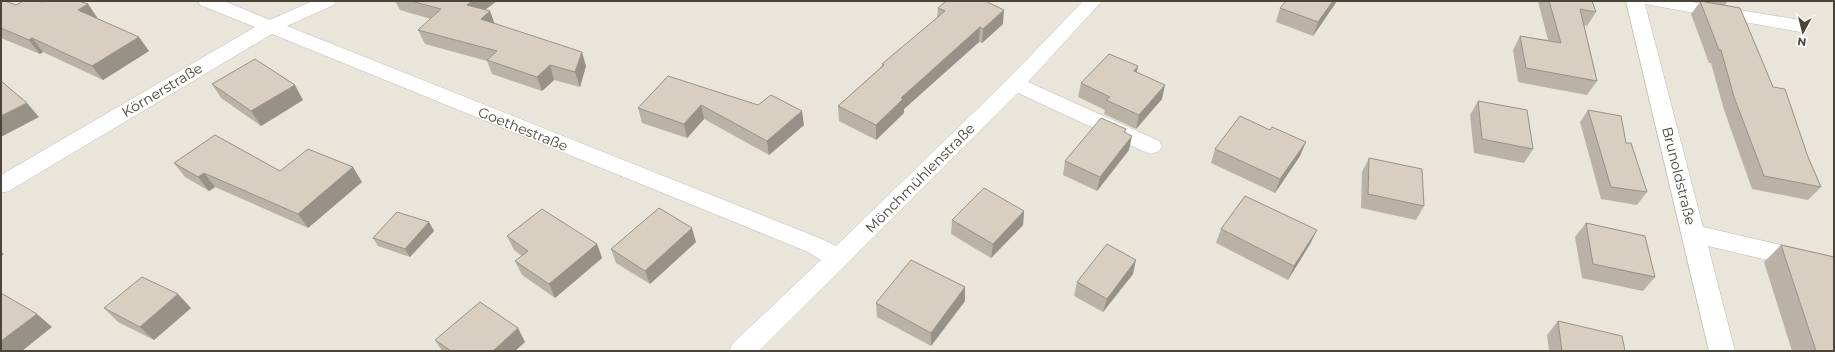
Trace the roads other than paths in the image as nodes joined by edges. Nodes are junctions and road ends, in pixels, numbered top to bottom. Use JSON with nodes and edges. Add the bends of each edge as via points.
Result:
{"nodes":[{"id":1,"x":207,"y":1,"type":"edge"},
{"id":2,"x":327,"y":1,"type":"edge"},
{"id":3,"x":1635,"y":1,"type":"edge"},
{"id":4,"x":1652,"y":1,"type":"edge"},
{"id":5,"x":1089,"y":2,"type":"edge"},
{"id":6,"x":1800,"y":26,"type":"dead end"},
{"id":7,"x":270,"y":27,"type":"junction"},
{"id":8,"x":1015,"y":84,"type":"junction"},
{"id":9,"x":1151,"y":146,"type":"dead end"},
{"id":10,"x":1,"y":185,"type":"edge"},
{"id":11,"x":1693,"y":234,"type":"junction"},
{"id":12,"x":838,"y":259,"type":"junction"},
{"id":13,"x":1834,"y":268,"type":"edge"},
{"id":14,"x":742,"y":351,"type":"edge"},
{"id":15,"x":1722,"y":351,"type":"edge"}],
"edges":[{"from":1,"to":7,"type":"street","name":"Goethestraße"},
{"from":2,"to":7,"type":"street","name":"Körnerstraße"},
{"from":3,"to":11,"type":"street","name":"Brunoldstraße"},
{"from":4,"to":6,"type":"street"},
{"from":5,"to":8,"type":"street","name":"Mönchmühlenstraße"},
{"from":7,"to":10,"type":"street","name":"Körnerstraße"},
{"from":7,"to":12,"type":"street","name":"Goethestraße","via":[[816,246]]},
{"from":8,"to":9,"type":"street"},
{"from":8,"to":12,"type":"street","name":"Mönchmühlenstraße"},
{"from":11,"to":13,"type":"street"},
{"from":11,"to":15,"type":"street","name":"Brunoldstraße"},
{"from":12,"to":14,"type":"street","name":"Mönchmühlenstraße"}]}
